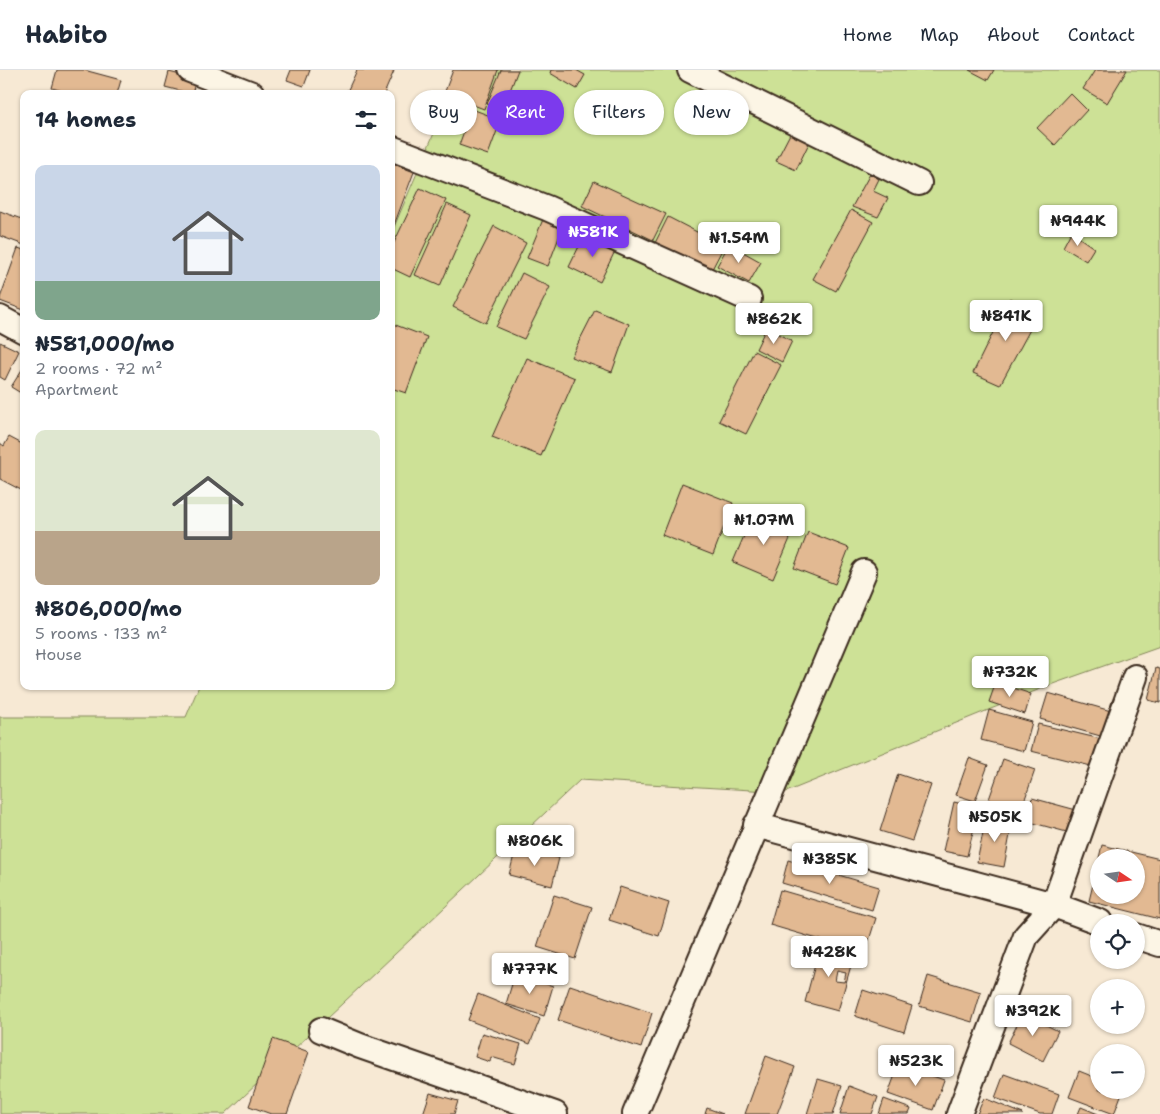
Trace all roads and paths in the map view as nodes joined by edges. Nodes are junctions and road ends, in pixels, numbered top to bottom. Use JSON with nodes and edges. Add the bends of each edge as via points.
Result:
{"nodes":[{"id":1,"x":190,"y":70,"type":"edge"},
{"id":2,"x":690,"y":70,"type":"edge"},
{"id":3,"x":242,"y":90,"type":"edge"},
{"id":4,"x":395,"y":150,"type":"edge"},
{"id":5,"x":919,"y":183,"type":"dead end"},
{"id":6,"x":749,"y":299,"type":"dead end"},
{"id":7,"x":0,"y":318,"type":"edge"},
{"id":8,"x":20,"y":329,"type":"edge"},
{"id":9,"x":864,"y":572,"type":"dead end"},
{"id":10,"x":1135,"y":677,"type":"dead end"},
{"id":11,"x":756,"y":825,"type":"junction"},
{"id":12,"x":1054,"y":905,"type":"junction"},
{"id":13,"x":1090,"y":918,"type":"edge"},
{"id":14,"x":1145,"y":939,"type":"edge"},
{"id":15,"x":1160,"y":944,"type":"edge"},
{"id":16,"x":321,"y":1030,"type":"dead end"},
{"id":17,"x":555,"y":1114,"type":"edge"},
{"id":18,"x":635,"y":1114,"type":"edge"},
{"id":19,"x":959,"y":1114,"type":"edge"}],
"edges":[{"from":1,"to":3,"type":"street"},
{"from":2,"to":5,"type":"street"},
{"from":4,"to":6,"type":"street","via":[[547,208]]},
{"from":7,"to":8,"type":"street"},
{"from":9,"to":11,"type":"street"},
{"from":10,"to":12,"type":"street"},
{"from":11,"to":12,"type":"street"},
{"from":11,"to":18,"type":"street"},
{"from":12,"to":13,"type":"street"},
{"from":12,"to":19,"type":"street","via":[[1026,936]]},
{"from":14,"to":15,"type":"street"},
{"from":16,"to":17,"type":"street"}]}
